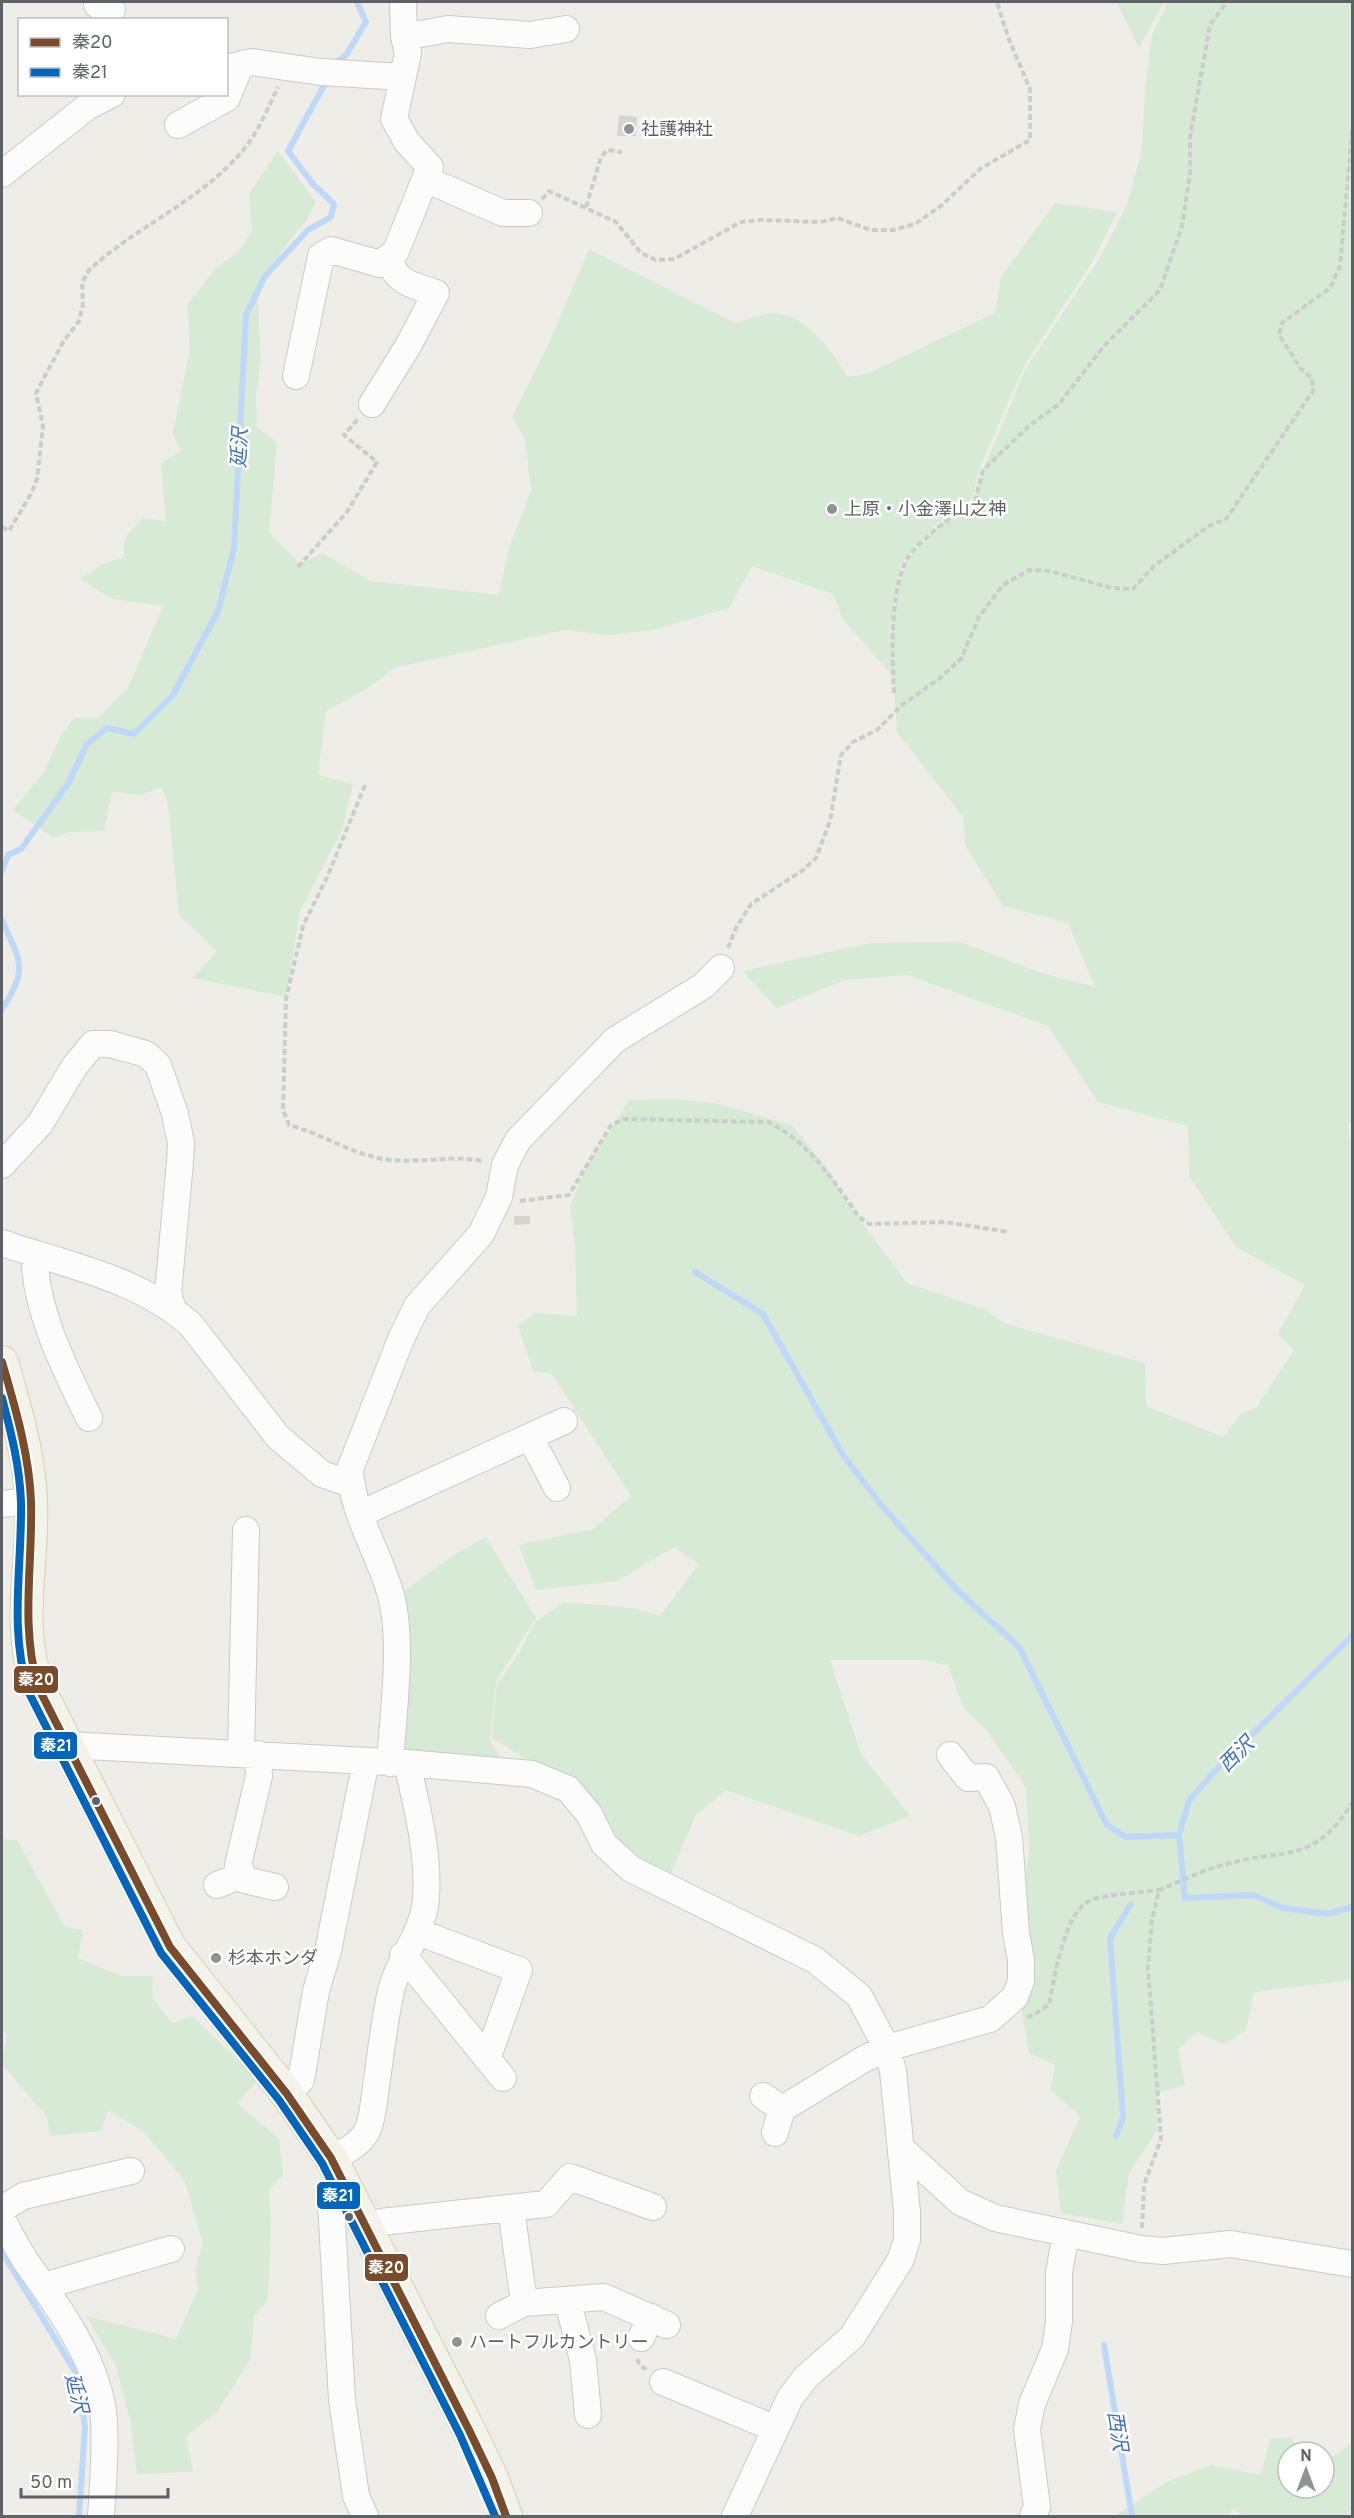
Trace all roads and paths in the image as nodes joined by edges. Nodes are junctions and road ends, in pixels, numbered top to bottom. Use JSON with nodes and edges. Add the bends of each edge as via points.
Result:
{"nodes":[{"id":1,"x":403,"y":2,"type":"edge"},
{"id":2,"x":998,"y":2,"type":"edge"},
{"id":3,"x":1227,"y":2,"type":"edge"},
{"id":4,"x":566,"y":29,"type":"dead end"},
{"id":5,"x":404,"y":37,"type":"junction"},
{"id":6,"x":233,"y":67,"type":"edge"},
{"id":7,"x":289,"y":67,"type":"junction"},
{"id":8,"x":402,"y":76,"type":"junction"},
{"id":9,"x":228,"y":93,"type":"edge"},
{"id":10,"x":108,"y":96,"type":"edge"},
{"id":11,"x":227,"y":96,"type":"edge"},
{"id":12,"x":177,"y":125,"type":"dead end"},
{"id":13,"x":1353,"y":131,"type":"edge"},
{"id":14,"x":622,"y":152,"type":"dead end"},
{"id":15,"x":2,"y":174,"type":"edge"},
{"id":16,"x":424,"y":179,"type":"junction"},
{"id":17,"x":586,"y":207,"type":"junction"},
{"id":18,"x":529,"y":213,"type":"joint"},
{"id":19,"x":391,"y":257,"type":"junction"},
{"id":20,"x":296,"y":376,"type":"dead end"},
{"id":21,"x":372,"y":404,"type":"joint"},
{"id":22,"x":2,"y":527,"type":"edge"},
{"id":23,"x":298,"y":567,"type":"dead end"},
{"id":24,"x":894,"y":693,"type":"dead end"},
{"id":25,"x":365,"y":785,"type":"dead end"},
{"id":26,"x":721,"y":968,"type":"joint"},
{"id":27,"x":2,"y":1165,"type":"edge"},
{"id":28,"x":505,"y":1165,"type":"junction"},
{"id":29,"x":498,"y":1197,"type":"junction"},
{"id":30,"x":1009,"y":1232,"type":"dead end"},
{"id":31,"x":2,"y":1242,"type":"edge"},
{"id":32,"x":35,"y":1254,"type":"junction"},
{"id":33,"x":174,"y":1310,"type":"junction"},
{"id":34,"x":2,"y":1362,"type":"edge"},
{"id":35,"x":89,"y":1418,"type":"dead end"},
{"id":36,"x":564,"y":1421,"type":"dead end"},
{"id":37,"x":530,"y":1437,"type":"junction"},
{"id":38,"x":351,"y":1484,"type":"junction"},
{"id":39,"x":557,"y":1488,"type":"dead end"},
{"id":40,"x":16,"y":1502,"type":"edge"},
{"id":41,"x":360,"y":1514,"type":"junction"},
{"id":42,"x":246,"y":1530,"type":"dead end"},
{"id":43,"x":67,"y":1745,"type":"junction"},
{"id":44,"x":249,"y":1754,"type":"junction"},
{"id":45,"x":950,"y":1755,"type":"dead end"},
{"id":46,"x":388,"y":1762,"type":"junction"},
{"id":47,"x":1353,"y":1803,"type":"edge"},
{"id":48,"x":242,"y":1875,"type":"junction"},
{"id":49,"x":218,"y":1885,"type":"dead end"},
{"id":50,"x":275,"y":1887,"type":"dead end"},
{"id":51,"x":1158,"y":1890,"type":"junction"},
{"id":52,"x":418,"y":1932,"type":"junction"},
{"id":53,"x":403,"y":1955,"type":"junction"},
{"id":54,"x":990,"y":2019,"type":"junction"},
{"id":55,"x":887,"y":2048,"type":"junction"},
{"id":56,"x":287,"y":2094,"type":"junction"},
{"id":57,"x":775,"y":2133,"type":"dead end"},
{"id":58,"x":901,"y":2148,"type":"junction"},
{"id":59,"x":336,"y":2169,"type":"junction"},
{"id":60,"x":131,"y":2171,"type":"dead end"},
{"id":61,"x":653,"y":2207,"type":"dead end"},
{"id":62,"x":511,"y":2208,"type":"junction"},
{"id":63,"x":2,"y":2209,"type":"edge"},
{"id":64,"x":2,"y":2219,"type":"edge"},
{"id":65,"x":368,"y":2231,"type":"junction"},
{"id":66,"x":1066,"y":2233,"type":"junction"},
{"id":67,"x":171,"y":2249,"type":"dead end"},
{"id":68,"x":1141,"y":2249,"type":"junction"},
{"id":69,"x":1353,"y":2264,"type":"edge"},
{"id":70,"x":49,"y":2291,"type":"junction"},
{"id":71,"x":524,"y":2302,"type":"junction"},
{"id":72,"x":568,"y":2302,"type":"junction"},
{"id":73,"x":499,"y":2316,"type":"dead end"},
{"id":74,"x":653,"y":2327,"type":"dead end"},
{"id":75,"x":663,"y":2382,"type":"dead end"},
{"id":76,"x":588,"y":2415,"type":"dead end"},
{"id":77,"x":774,"y":2428,"type":"junction"},
{"id":78,"x":101,"y":2517,"type":"edge"},
{"id":79,"x":365,"y":2517,"type":"edge"},
{"id":80,"x":506,"y":2517,"type":"edge"},
{"id":81,"x":735,"y":2517,"type":"edge"},
{"id":82,"x":1033,"y":2517,"type":"edge"}],
"edges":[{"from":1,"to":5,"type":"street"},
{"from":2,"to":17,"type":"path","via":[[1030,89],[1030,140],[980,169],[915,224],[893,230],[870,230],[838,218],[820,222],[741,222],[674,259],[657,260],[641,253],[616,222]]},
{"from":3,"to":24,"type":"path","via":[[1210,26],[1190,137],[1190,174],[1182,226],[1160,290],[1104,346],[1059,404],[1029,425],[983,470],[975,500],[939,525],[904,563],[892,647]]},
{"from":4,"to":5,"type":"street","via":[[530,35],[448,29]]},
{"from":5,"to":8,"type":"street","via":[[408,53]]},
{"from":6,"to":7,"type":"street","via":[[252,62]]},
{"from":6,"to":9,"type":"street"},
{"from":7,"to":8,"type":"street"},
{"from":7,"to":22,"type":"path","via":[[257,130],[228,167],[89,270],[82,283],[79,321],[36,393],[43,426],[37,479],[9,531]]},
{"from":8,"to":16,"type":"street","via":[[394,119],[407,142],[430,167]]},
{"from":10,"to":15,"type":"street","via":[[87,107]]},
{"from":11,"to":12,"type":"street"},
{"from":13,"to":26,"type":"path","via":[[1340,266],[1330,288],[1282,323],[1280,335],[1301,369],[1312,378],[1313,391],[1226,519],[1209,526],[1154,567],[1132,589],[1029,570],[1003,585],[979,617],[961,659],[841,755],[830,821],[816,858],[751,904],[736,928]]},
{"from":14,"to":17,"type":"path","via":[[607,150],[601,157]]},
{"from":16,"to":18,"type":"street","via":[[502,213]]},
{"from":16,"to":19,"type":"street"},
{"from":17,"to":18,"type":"path","via":[[549,191]]},
{"from":19,"to":20,"type":"street","via":[[380,264],[332,250],[321,256]]},
{"from":19,"to":21,"type":"street","via":[[391,268],[401,280],[436,293]]},
{"from":21,"to":23,"type":"path","via":[[344,435],[377,462],[347,512]]},
{"from":25,"to":28,"type":"path","via":[[303,926],[286,999],[283,1110],[289,1125],[349,1149],[390,1160],[461,1157]]},
{"from":26,"to":28,"type":"street","via":[[703,986],[615,1040],[518,1140]]},
{"from":27,"to":33,"type":"street","via":[[40,1124],[74,1067],[93,1044],[110,1044],[146,1054],[158,1065],[181,1143],[168,1293]]},
{"from":28,"to":29,"type":"street"},
{"from":29,"to":30,"type":"path","via":[[518,1201],[568,1195],[611,1125],[624,1119],[768,1122],[784,1130],[811,1154],[859,1217],[869,1224],[945,1222]]},
{"from":29,"to":38,"type":"street","via":[[481,1234],[417,1306],[350,1469]]},
{"from":31,"to":32,"type":"street"},
{"from":32,"to":33,"type":"street","via":[[124,1283]]},
{"from":32,"to":35,"type":"street","via":[[34,1270],[56,1350]]},
{"from":33,"to":38,"type":"street","via":[[191,1325],[278,1437],[322,1474]]},
{"from":34,"to":40,"type":"main road","via":[[24,1443]]},
{"from":36,"to":37,"type":"street"},
{"from":37,"to":39,"type":"street"},
{"from":37,"to":41,"type":"street"},
{"from":38,"to":41,"type":"street"},
{"from":40,"to":43,"type":"main road","via":[[31,1561],[27,1652],[38,1687]]},
{"from":41,"to":46,"type":"street","via":[[390,1593],[396,1632]]},
{"from":42,"to":44,"type":"street"},
{"from":43,"to":44,"type":"street"},
{"from":43,"to":56,"type":"main road","via":[[170,1947]]},
{"from":44,"to":46,"type":"street"},
{"from":44,"to":48,"type":"street","via":[[259,1776],[238,1865]]},
{"from":45,"to":54,"type":"street","via":[[968,1778],[986,1777],[1002,1806],[1009,1837],[1021,1981],[1015,1997]]},
{"from":46,"to":52,"type":"street","via":[[422,1831],[426,1900]]},
{"from":46,"to":55,"type":"street","via":[[532,1774],[568,1789],[590,1814],[604,1844],[631,1869],[815,1960],[859,1996]]},
{"from":46,"to":56,"type":"street","via":[[316,1991],[301,2080]]},
{"from":47,"to":51,"type":"path","via":[[1328,1837],[1306,1850],[1222,1865]]},
{"from":48,"to":49,"type":"street"},
{"from":48,"to":50,"type":"street","via":[[244,1880]]},
{"from":51,"to":54,"type":"path","via":[[1089,1900],[1066,1933],[1049,2004],[1033,2016]]},
{"from":51,"to":68,"type":"path","via":[[1148,1968],[1161,2139],[1144,2185]]},
{"from":52,"to":53,"type":"street"},
{"from":52,"to":53,"type":"street","via":[[519,1970],[495,2068]]},
{"from":53,"to":59,"type":"street","via":[[392,1988],[366,2132]]},
{"from":54,"to":55,"type":"street"},
{"from":55,"to":57,"type":"street","via":[[773,2102]]},
{"from":55,"to":58,"type":"street"},
{"from":56,"to":59,"type":"main road"},
{"from":58,"to":66,"type":"street","via":[[960,2202],[995,2218]]},
{"from":58,"to":77,"type":"street","via":[[907,2212],[907,2240],[901,2259],[852,2337],[806,2377]]},
{"from":59,"to":65,"type":"main road"},
{"from":59,"to":79,"type":"street","via":[[332,2203],[342,2400],[356,2496]]},
{"from":60,"to":63,"type":"street","via":[[81,2191],[23,2196]]},
{"from":61,"to":62,"type":"street","via":[[570,2177],[546,2204]]},
{"from":62,"to":65,"type":"street","via":[[381,2222]]},
{"from":62,"to":71,"type":"street"},
{"from":64,"to":70,"type":"street","via":[[28,2266]]},
{"from":65,"to":80,"type":"main road","via":[[469,2430]]},
{"from":66,"to":68,"type":"street"},
{"from":66,"to":82,"type":"street","via":[[1059,2273],[1055,2349],[1032,2404],[1027,2429],[1037,2507]]},
{"from":67,"to":70,"type":"street","via":[[122,2272],[54,2283]]},
{"from":68,"to":69,"type":"street","via":[[1162,2251],[1231,2244]]},
{"from":70,"to":78,"type":"street","via":[[86,2359],[102,2409]]},
{"from":71,"to":72,"type":"street"},
{"from":71,"to":73,"type":"street"},
{"from":72,"to":74,"type":"street","via":[[604,2297]]},
{"from":72,"to":76,"type":"street","via":[[583,2360]]},
{"from":75,"to":77,"type":"street"},
{"from":77,"to":81,"type":"street"}]}
